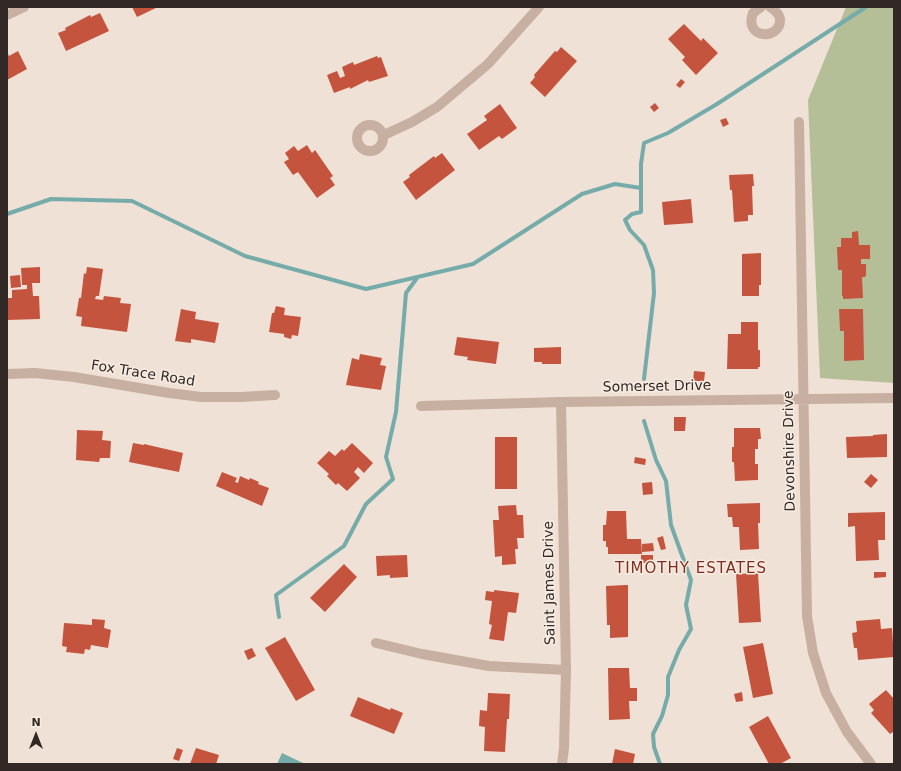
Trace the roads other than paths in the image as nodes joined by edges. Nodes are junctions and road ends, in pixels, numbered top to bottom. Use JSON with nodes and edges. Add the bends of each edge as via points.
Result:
{"nodes":[{"id":1,"x":24,"y":7,"type":"edge"},
{"id":2,"x":539,"y":7,"type":"edge"},
{"id":3,"x":759,"y":7,"type":"edge"},
{"id":4,"x":770,"y":7,"type":"edge"},
{"id":5,"x":7,"y":15,"type":"edge"},
{"id":6,"x":799,"y":122,"type":"dead end"},
{"id":7,"x":384,"y":135,"type":"dead end"},
{"id":8,"x":7,"y":374,"type":"edge"},
{"id":9,"x":275,"y":395,"type":"dead end"},
{"id":10,"x":894,"y":398,"type":"edge"},
{"id":11,"x":803,"y":399,"type":"junction"},
{"id":12,"x":561,"y":402,"type":"junction"},
{"id":13,"x":421,"y":406,"type":"dead end"},
{"id":14,"x":376,"y":643,"type":"dead end"},
{"id":15,"x":566,"y":670,"type":"junction"},
{"id":16,"x":562,"y":764,"type":"edge"},
{"id":17,"x":871,"y":764,"type":"edge"}],
"edges":[{"from":1,"to":5,"type":"street"},
{"from":2,"to":7,"type":"street","via":[[488,64],[437,107]]},
{"from":3,"to":4,"type":"street","via":[[753,13],[751,22],[756,31],[763,35],[776,30],[779,25],[778,13]]},
{"from":6,"to":11,"type":"street","name":"Devonshire Drive"},
{"from":8,"to":9,"type":"street","name":"Fox Trace Road","via":[[35,373],[74,377],[201,396]]},
{"from":10,"to":11,"type":"street","name":"Somerset Drive"},
{"from":11,"to":12,"type":"street","name":"Somerset Drive"},
{"from":11,"to":17,"type":"street","name":"Devonshire Drive","via":[[807,616],[813,653],[826,693],[846,732]]},
{"from":12,"to":13,"type":"street","name":"Somerset Drive"},
{"from":12,"to":15,"type":"street","name":"Saint James Drive"},
{"from":14,"to":15,"type":"street","via":[[481,665]]},
{"from":15,"to":16,"type":"street","name":"Saint James Drive"}]}
